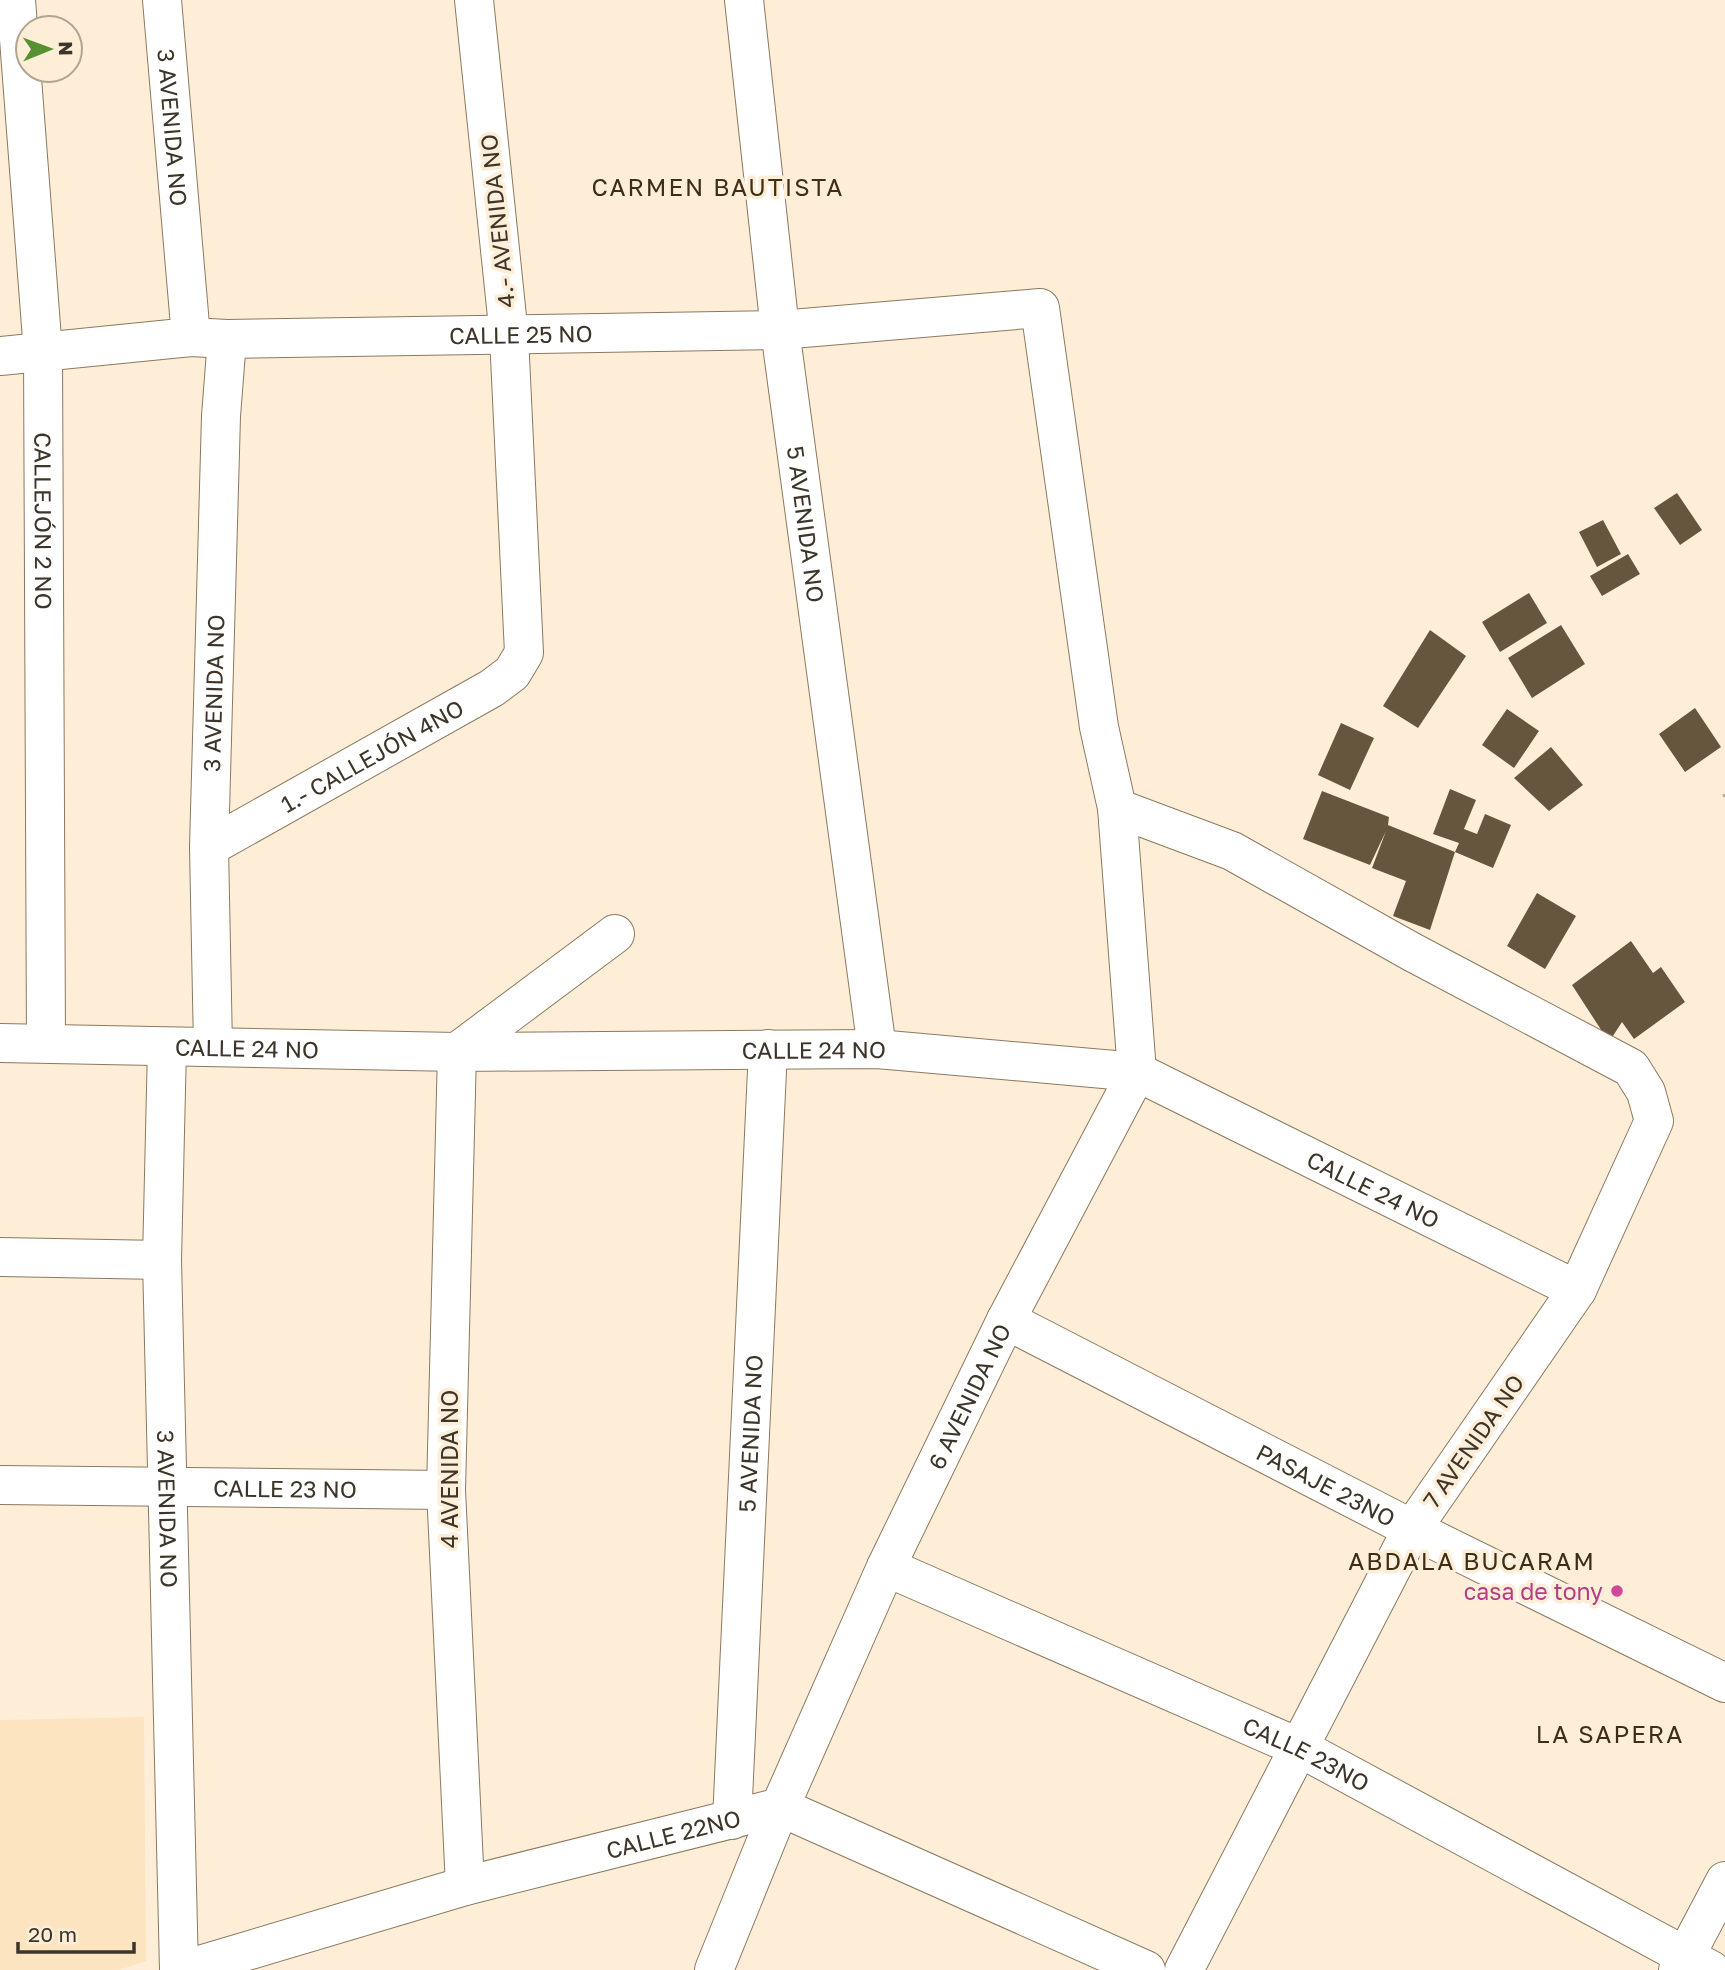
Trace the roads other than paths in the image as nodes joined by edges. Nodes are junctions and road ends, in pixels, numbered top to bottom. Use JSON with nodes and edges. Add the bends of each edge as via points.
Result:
{"nodes":[{"id":1,"x":16,"y":0,"type":"edge"},
{"id":2,"x":162,"y":0,"type":"edge"},
{"id":3,"x":474,"y":0,"type":"edge"},
{"id":4,"x":744,"y":0,"type":"edge"},
{"id":5,"x":780,"y":330,"type":"junction"},
{"id":6,"x":509,"y":336,"type":"junction"},
{"id":7,"x":209,"y":338,"type":"junction"},
{"id":8,"x":43,"y":352,"type":"junction"},
{"id":9,"x":0,"y":356,"type":"edge"},
{"id":10,"x":524,"y":653,"type":"joint"},
{"id":11,"x":1117,"y":808,"type":"junction"},
{"id":12,"x":209,"y":847,"type":"junction"},
{"id":13,"x":615,"y":934,"type":"dead end"},
{"id":14,"x":0,"y":1043,"type":"edge"},
{"id":15,"x":46,"y":1043,"type":"junction"},
{"id":16,"x":167,"y":1047,"type":"junction"},
{"id":17,"x":213,"y":1047,"type":"junction"},
{"id":18,"x":768,"y":1049,"type":"junction"},
{"id":19,"x":877,"y":1049,"type":"junction"},
{"id":20,"x":457,"y":1052,"type":"junction"},
{"id":21,"x":1137,"y":1072,"type":"junction"},
{"id":22,"x":0,"y":1257,"type":"edge"},
{"id":23,"x":162,"y":1261,"type":"junction"},
{"id":24,"x":1577,"y":1290,"type":"junction"},
{"id":25,"x":1006,"y":1320,"type":"junction"},
{"id":26,"x":0,"y":1485,"type":"edge"},
{"id":27,"x":167,"y":1487,"type":"junction"},
{"id":28,"x":446,"y":1490,"type":"junction"},
{"id":29,"x":1412,"y":1529,"type":"junction"},
{"id":30,"x":886,"y":1567,"type":"junction"},
{"id":31,"x":1725,"y":1683,"type":"edge"},
{"id":32,"x":1300,"y":1748,"type":"junction"},
{"id":33,"x":780,"y":1807,"type":"junction"},
{"id":34,"x":732,"y":1820,"type":"junction"},
{"id":35,"x":1725,"y":1881,"type":"edge"},
{"id":36,"x":465,"y":1886,"type":"junction"},
{"id":37,"x":1691,"y":1965,"type":"edge"},
{"id":38,"x":181,"y":1970,"type":"edge"},
{"id":39,"x":714,"y":1970,"type":"edge"},
{"id":40,"x":1146,"y":1970,"type":"edge"},
{"id":41,"x":1184,"y":1970,"type":"edge"}],
"edges":[{"from":1,"to":8,"type":"street","name":"CALLEJÓN 2 NO"},
{"from":2,"to":7,"type":"street","name":"3 AVENIDA NO"},
{"from":3,"to":6,"type":"street","name":"4.- AVENIDA NO"},
{"from":4,"to":5,"type":"street","name":"5 AVENIDA NO"},
{"from":5,"to":6,"type":"street","name":"CALLE 25 NO"},
{"from":5,"to":11,"type":"street","name":"CALLE 25 NO","via":[[1040,308],[1099,727]]},
{"from":5,"to":19,"type":"street","name":"5 AVENIDA NO"},
{"from":6,"to":7,"type":"street","name":"CALLE 25 NO"},
{"from":6,"to":10,"type":"street","name":"4.- AVENIDA NO"},
{"from":7,"to":8,"type":"street","name":"CALLE 25 NO"},
{"from":7,"to":12,"type":"street","name":"3 AVENIDA NO","via":[[221,416]]},
{"from":8,"to":9,"type":"street","name":"CALLE 25 NO"},
{"from":8,"to":15,"type":"street","name":"CALLEJÓN 2 NO"},
{"from":10,"to":12,"type":"street","name":"1.- CALLEJÓN 4NO","via":[[512,673],[492,688]]},
{"from":11,"to":21,"type":"street"},
{"from":11,"to":24,"type":"street","name":"7 AVENIDA NO","via":[[1232,851],[1631,1068],[1646,1092],[1654,1121]]},
{"from":12,"to":17,"type":"street","name":"3 AVENIDA NO"},
{"from":13,"to":20,"type":"street"},
{"from":14,"to":15,"type":"street","name":"CALLE 24 NO"},
{"from":15,"to":16,"type":"street","name":"CALLE 24 NO"},
{"from":16,"to":17,"type":"street","name":"CALLE 24 NO"},
{"from":16,"to":23,"type":"street","name":"3 AVENIDA NO"},
{"from":17,"to":20,"type":"street","name":"CALLE 24 NO"},
{"from":18,"to":19,"type":"street","name":"CALLE 24 NO"},
{"from":18,"to":20,"type":"street","name":"CALLE 24 NO"},
{"from":18,"to":34,"type":"street","name":"5 AVENIDA NO"},
{"from":19,"to":21,"type":"street","name":"CALLE 24 NO"},
{"from":20,"to":28,"type":"street","name":"4 AVENIDA NO"},
{"from":21,"to":24,"type":"street","name":"CALLE 24 NO"},
{"from":21,"to":25,"type":"street","name":"6 AVENIDA NO"},
{"from":22,"to":23,"type":"street"},
{"from":23,"to":27,"type":"street","name":"3 AVENIDA NO"},
{"from":24,"to":29,"type":"street","name":"7 AVENIDA NO"},
{"from":25,"to":29,"type":"street","name":"PASAJE 23NO"},
{"from":25,"to":30,"type":"street","name":"6 AVENIDA NO"},
{"from":26,"to":27,"type":"street","name":"CALLE 23 NO"},
{"from":27,"to":28,"type":"street","name":"CALLE 23 NO"},
{"from":27,"to":38,"type":"street","name":"3 AVENIDA NO"},
{"from":28,"to":36,"type":"street","name":"4 AVENIDA NO"},
{"from":29,"to":31,"type":"street","name":"PASAJE 23NO"},
{"from":29,"to":32,"type":"street","name":"7 AVENIDA NO"},
{"from":30,"to":32,"type":"street","name":"CALLE 23NO"},
{"from":30,"to":33,"type":"street","name":"6 AVENIDA NO"},
{"from":32,"to":37,"type":"street","name":"CALLE 23NO"},
{"from":32,"to":41,"type":"street","name":"7 AVENIDA NO"},
{"from":33,"to":34,"type":"street","name":"CALLE 22NO"},
{"from":33,"to":39,"type":"street","name":"6 AVENIDA NO"},
{"from":33,"to":40,"type":"street"},
{"from":34,"to":36,"type":"street","name":"CALLE 22NO"},
{"from":35,"to":37,"type":"street"},
{"from":36,"to":38,"type":"street","name":"CALLE 22NO"}]}
